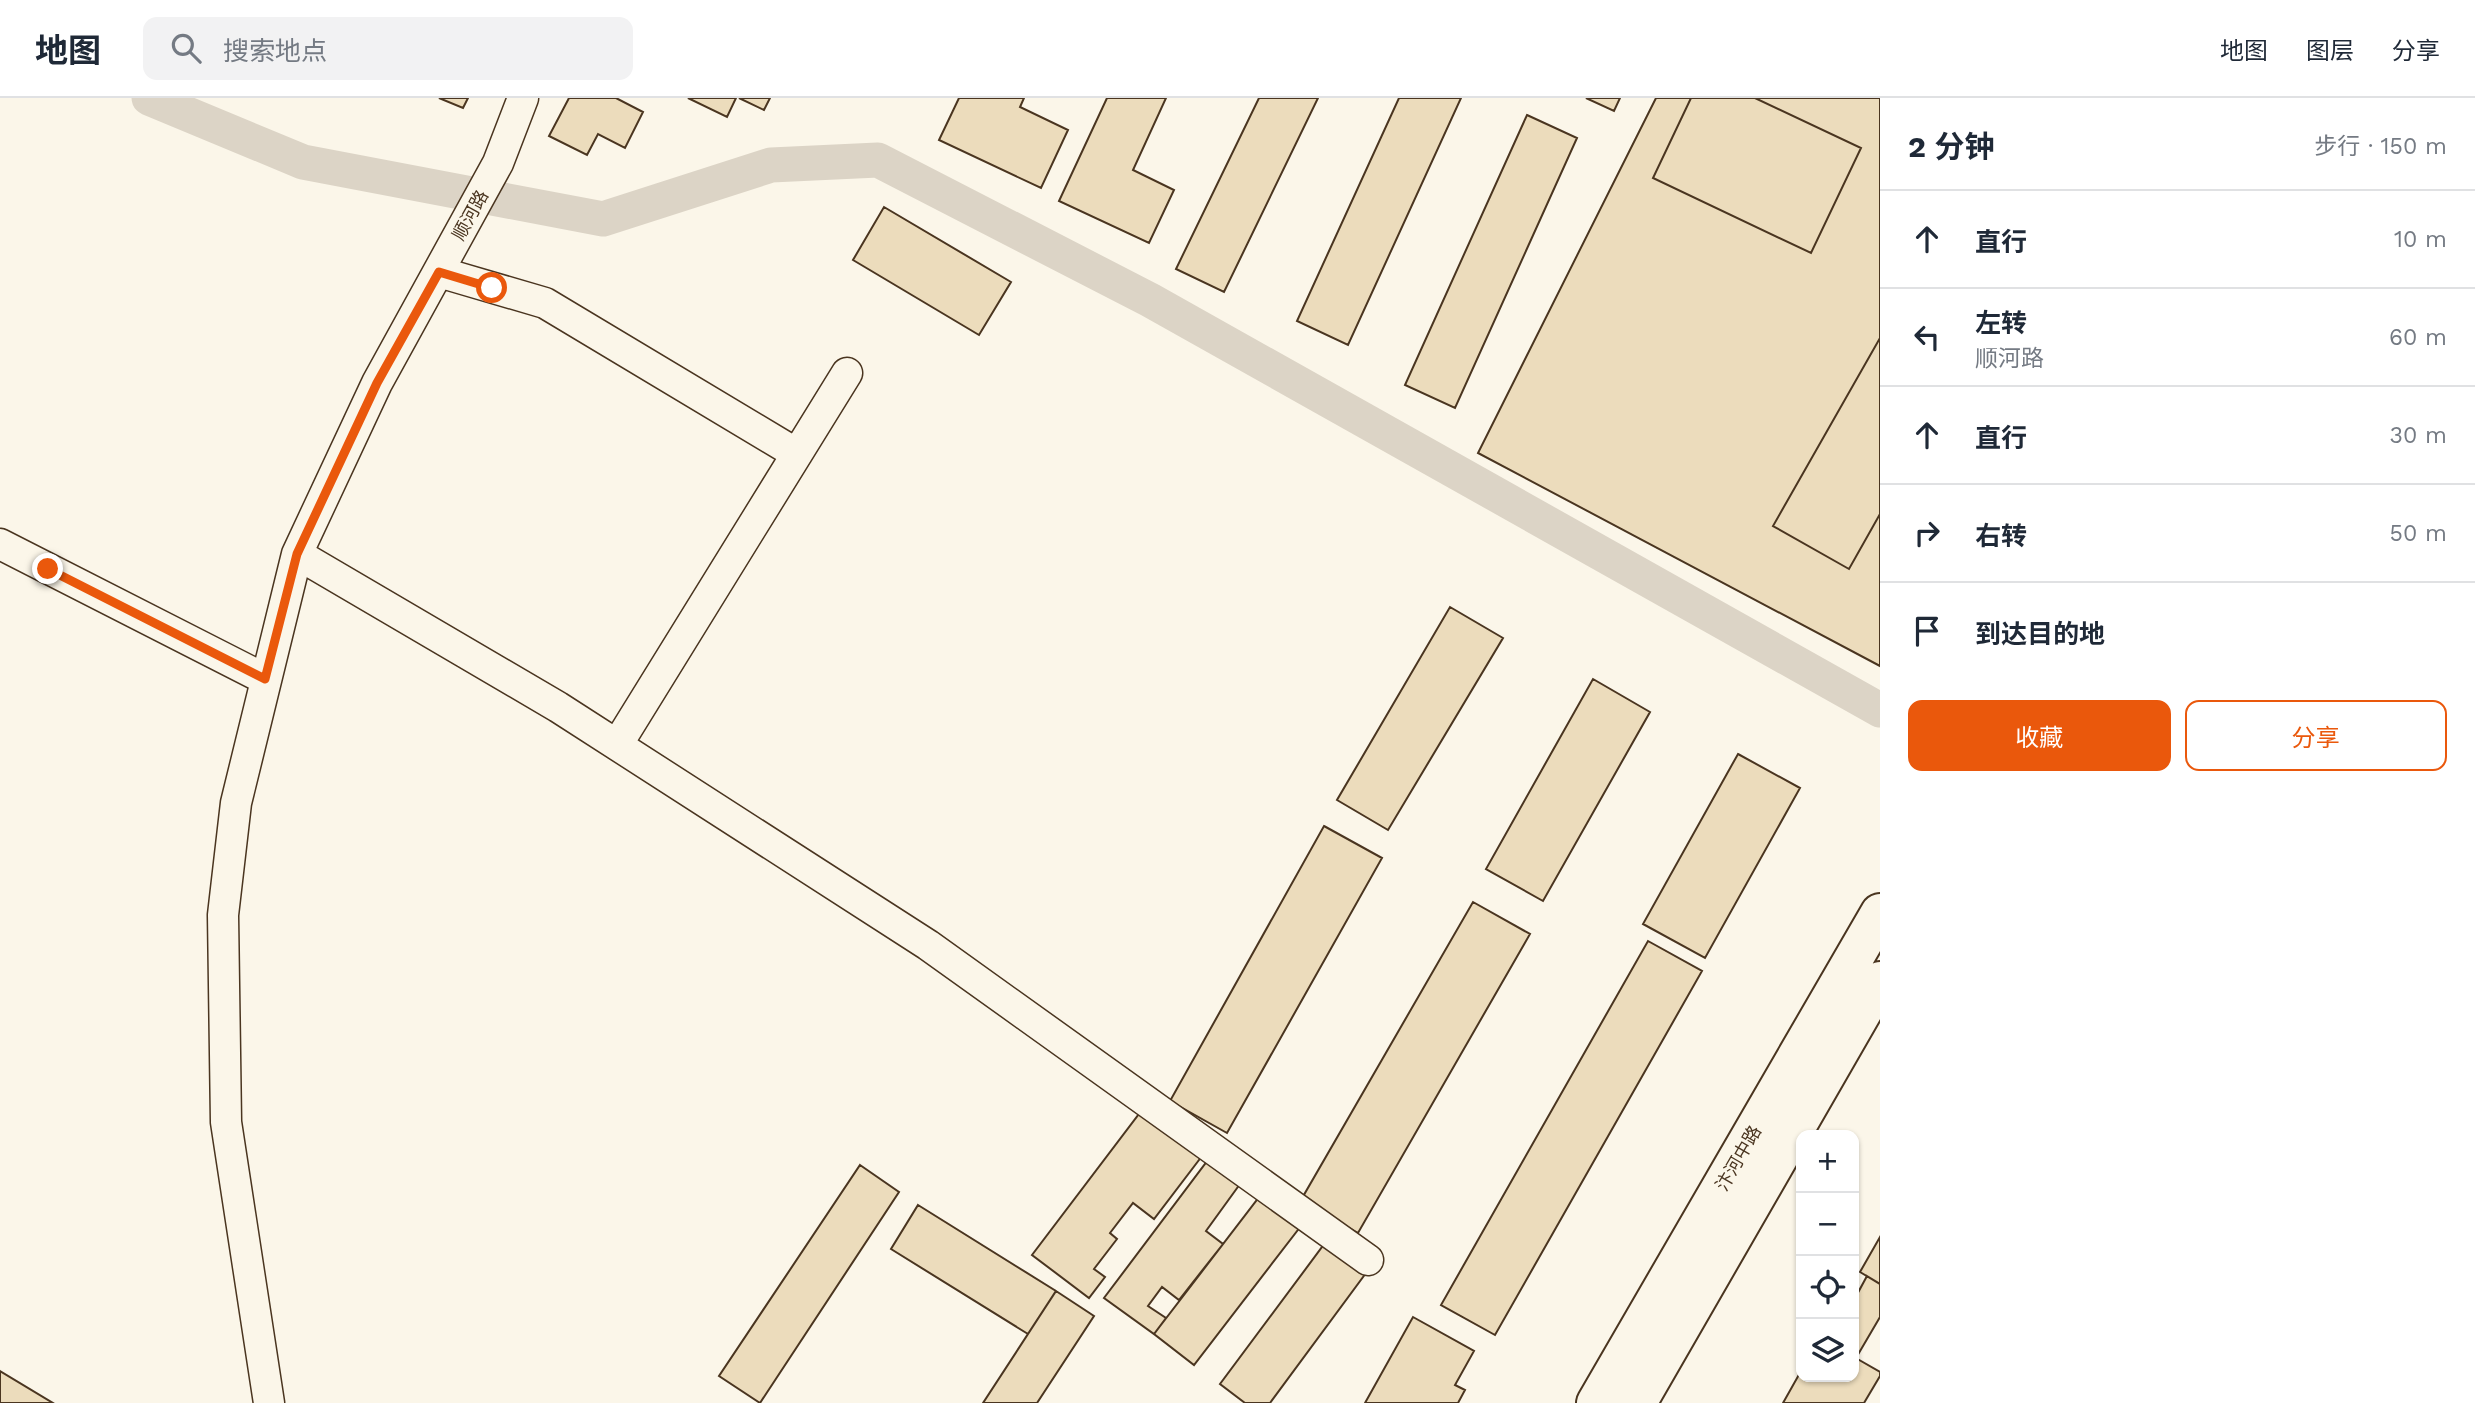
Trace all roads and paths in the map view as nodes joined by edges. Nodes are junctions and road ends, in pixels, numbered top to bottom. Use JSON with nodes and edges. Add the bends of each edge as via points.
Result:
{"nodes":[{"id":1,"x":523,"y":98,"type":"edge"},
{"id":2,"x":443,"y":265,"type":"junction"},
{"id":3,"x":847,"y":373,"type":"dead end"},
{"id":4,"x":797,"y":454,"type":"junction"},
{"id":5,"x":0,"y":544,"type":"edge"},
{"id":6,"x":297,"y":554,"type":"junction"},
{"id":7,"x":265,"y":679,"type":"junction"},
{"id":8,"x":617,"y":745,"type":"junction"},
{"id":9,"x":1880,"y":913,"type":"edge"},
{"id":10,"x":1880,"y":981,"type":"edge"},
{"id":11,"x":1368,"y":1260,"type":"dead end"},
{"id":12,"x":269,"y":1403,"type":"edge"},
{"id":13,"x":1596,"y":1403,"type":"edge"},
{"id":14,"x":1637,"y":1403,"type":"edge"}],
"edges":[{"from":1,"to":2,"type":"street","name":"顺河路","via":[[498,163]]},
{"from":2,"to":4,"type":"street","via":[[545,303]]},
{"from":2,"to":6,"type":"street","name":"顺河路","via":[[377,383]]},
{"from":3,"to":4,"type":"street"},
{"from":4,"to":8,"type":"street"},
{"from":5,"to":7,"type":"street"},
{"from":6,"to":7,"type":"street","name":"顺河路"},
{"from":6,"to":8,"type":"street"},
{"from":7,"to":12,"type":"street","name":"顺河路","via":[[236,803],[223,915],[226,1122]]},
{"from":8,"to":11,"type":"street","via":[[928,945]]},
{"from":9,"to":13,"type":"main road","name":"汴河中路"},
{"from":10,"to":14,"type":"main road","name":"汴河中路"}]}
